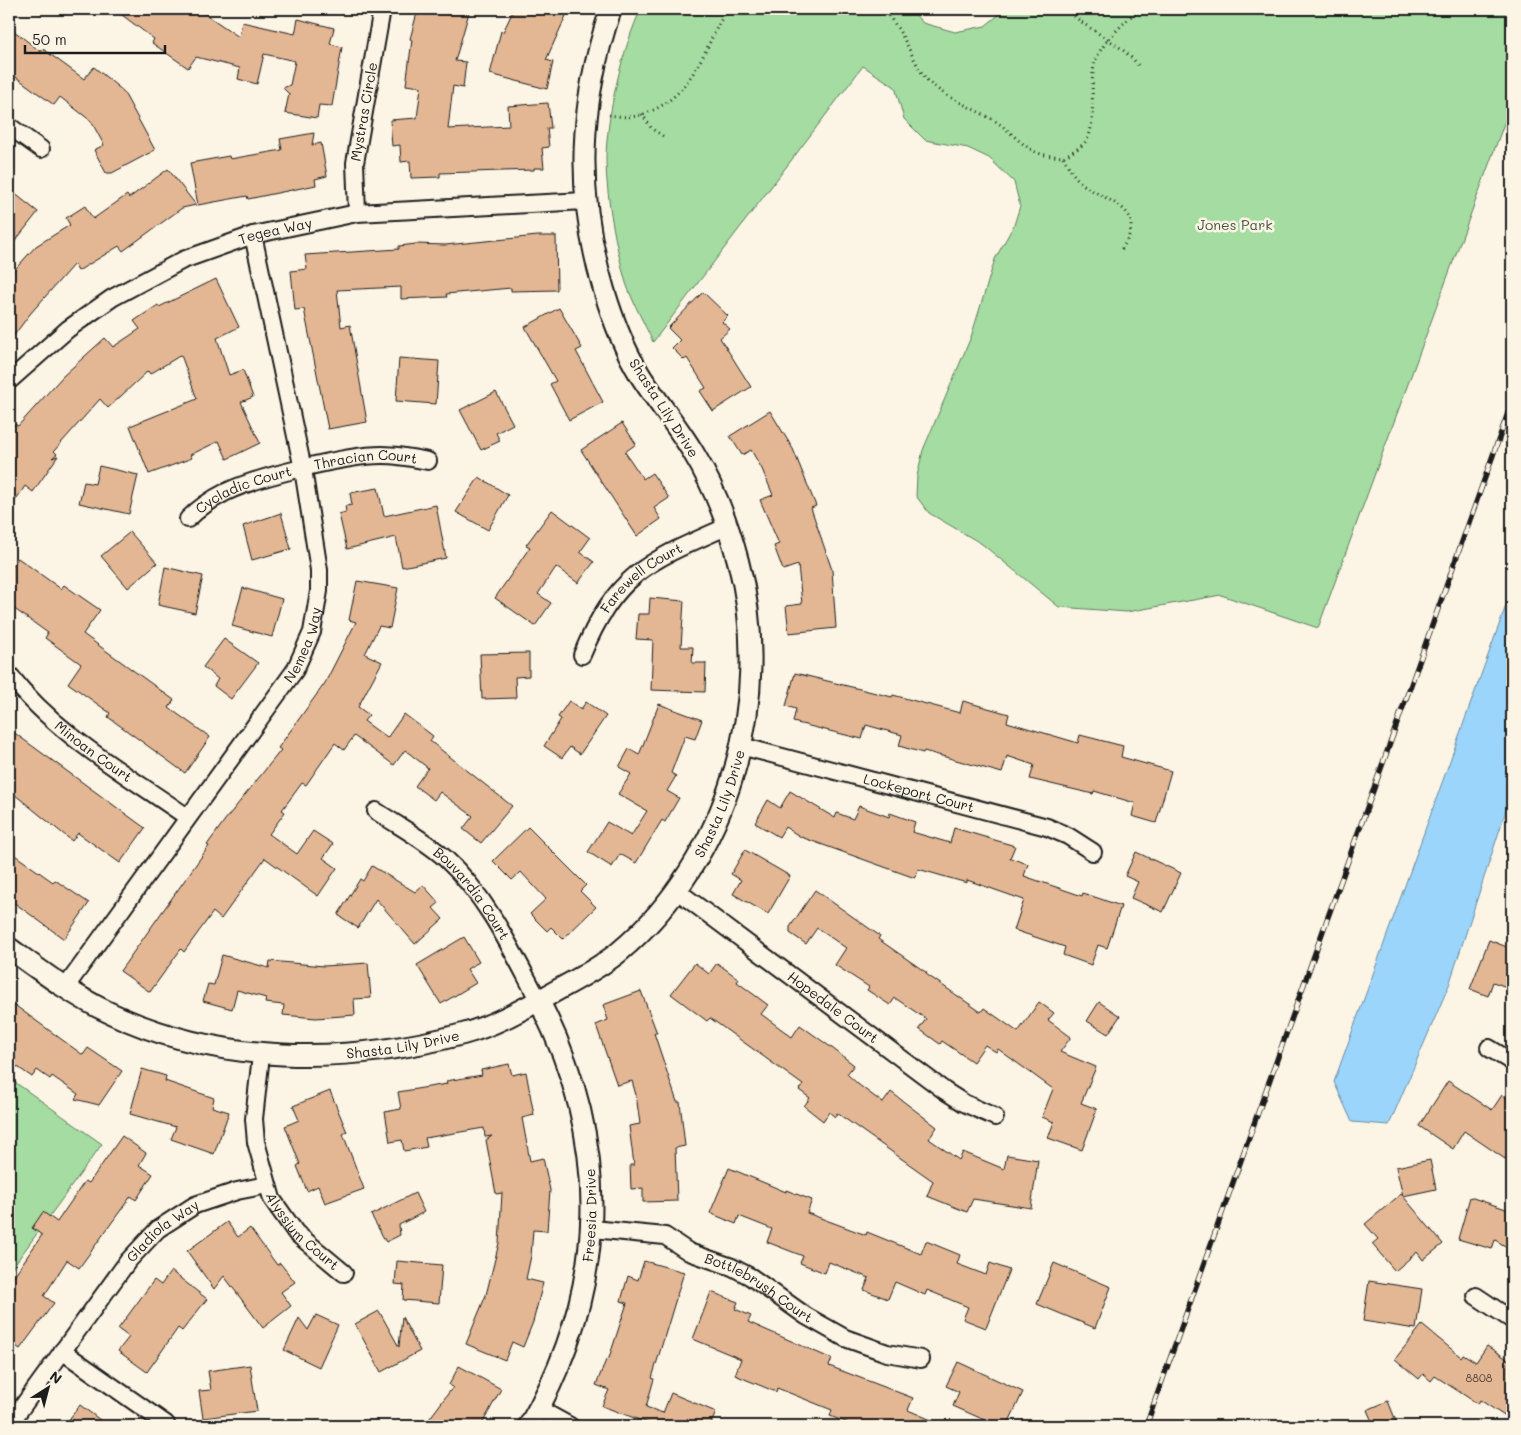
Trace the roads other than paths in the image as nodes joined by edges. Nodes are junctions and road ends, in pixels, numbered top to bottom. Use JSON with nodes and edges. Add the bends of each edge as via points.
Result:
{"nodes":[{"id":1,"x":382,"y":9,"type":"edge"},
{"id":2,"x":611,"y":9,"type":"edge"},
{"id":3,"x":9,"y":126,"type":"edge"},
{"id":4,"x":41,"y":149,"type":"dead end"},
{"id":5,"x":585,"y":201,"type":"junction"},
{"id":6,"x":357,"y":214,"type":"junction"},
{"id":7,"x":253,"y":235,"type":"junction"},
{"id":8,"x":9,"y":382,"type":"edge"},
{"id":9,"x":428,"y":461,"type":"dead end"},
{"id":10,"x":303,"y":469,"type":"junction"},
{"id":11,"x":188,"y":519,"type":"dead end"},
{"id":12,"x":726,"y":526,"type":"junction"},
{"id":13,"x":582,"y":655,"type":"dead end"},
{"id":14,"x":9,"y":674,"type":"edge"},
{"id":15,"x":741,"y":746,"type":"junction"},
{"id":16,"x":376,"y":811,"type":"dead end"},
{"id":17,"x":187,"y":817,"type":"junction"},
{"id":18,"x":1093,"y":852,"type":"dead end"},
{"id":19,"x":676,"y":890,"type":"junction"},
{"id":20,"x":9,"y":948,"type":"edge"},
{"id":21,"x":65,"y":988,"type":"junction"},
{"id":22,"x":539,"y":1001,"type":"junction"},
{"id":23,"x":1489,"y":1048,"type":"dead end"},
{"id":24,"x":261,"y":1054,"type":"junction"},
{"id":25,"x":1512,"y":1062,"type":"edge"},
{"id":26,"x":995,"y":1117,"type":"dead end"},
{"id":27,"x":268,"y":1184,"type":"junction"},
{"id":28,"x":592,"y":1228,"type":"junction"},
{"id":29,"x":344,"y":1273,"type":"dead end"},
{"id":30,"x":1476,"y":1296,"type":"dead end"},
{"id":31,"x":1512,"y":1320,"type":"edge"},
{"id":32,"x":62,"y":1351,"type":"junction"},
{"id":33,"x":921,"y":1359,"type":"dead end"},
{"id":34,"x":539,"y":1409,"type":"junction"},
{"id":35,"x":166,"y":1424,"type":"dead end"},
{"id":36,"x":9,"y":1425,"type":"edge"},
{"id":37,"x":529,"y":1426,"type":"edge"},
{"id":38,"x":570,"y":1426,"type":"edge"}],
"edges":[{"from":1,"to":6,"type":"street","name":"Mystras Circle","via":[[355,164]]},
{"from":2,"to":5,"type":"street","name":"Shasta Lily Drive","via":[[588,98],[583,164]]},
{"from":3,"to":4,"type":"street"},
{"from":5,"to":6,"type":"street","name":"Tegea Way"},
{"from":5,"to":12,"type":"street","name":"Shasta Lily Drive","via":[[595,261],[619,336],[640,375],[692,450],[712,486]]},
{"from":6,"to":7,"type":"street","name":"Tegea Way"},
{"from":7,"to":8,"type":"street","name":"Tegea Way","via":[[183,260],[112,298],[68,329]]},
{"from":7,"to":10,"type":"street","name":"Nemea Way"},
{"from":9,"to":10,"type":"street","name":"Thracian Court","via":[[380,455]]},
{"from":10,"to":11,"type":"street","name":"Cycladic Court","via":[[227,492],[208,502]]},
{"from":10,"to":17,"type":"street","name":"Nemea Way","via":[[319,570],[319,598],[312,632],[295,670]]},
{"from":12,"to":13,"type":"street","name":"Farewell Court","via":[[669,552],[634,575],[606,605]]},
{"from":12,"to":15,"type":"street","name":"Shasta Lily Drive","via":[[740,567],[750,640],[750,681]]},
{"from":14,"to":17,"type":"street","name":"Minoan Court","via":[[31,700],[67,732]]},
{"from":15,"to":18,"type":"street","name":"Lockeport Court","via":[[1046,827]]},
{"from":15,"to":19,"type":"street","name":"Shasta Lily Drive","via":[[719,815],[701,852]]},
{"from":16,"to":22,"type":"street","name":"Bouvardia Court","via":[[430,846],[471,886],[492,915]]},
{"from":17,"to":21,"type":"street","name":"Nemea Way"},
{"from":19,"to":22,"type":"street","name":"Shasta Lily Drive","via":[[621,950],[602,965]]},
{"from":19,"to":26,"type":"street","name":"Hopedale Court","via":[[945,1090]]},
{"from":20,"to":21,"type":"street","name":"Shasta Lily Drive"},
{"from":21,"to":24,"type":"street","name":"Shasta Lily Drive","via":[[106,1011],[168,1036]]},
{"from":22,"to":24,"type":"street","name":"Shasta Lily Drive","via":[[472,1032],[426,1044],[345,1055]]},
{"from":22,"to":28,"type":"street","name":"Freesia Drive","via":[[572,1078],[583,1119]]},
{"from":23,"to":25,"type":"street"},
{"from":24,"to":27,"type":"street","via":[[254,1119],[256,1142]]},
{"from":27,"to":29,"type":"street","name":"Alyssium Court","via":[[283,1216],[296,1232]]},
{"from":27,"to":32,"type":"street","name":"Gladiola Way","via":[[202,1202],[158,1229],[128,1261]]},
{"from":28,"to":33,"type":"street","name":"Bottlebrush Court","via":[[665,1236],[689,1252],[751,1277],[806,1316],[845,1338],[887,1353]]},
{"from":28,"to":34,"type":"street","name":"Freesia Drive","via":[[576,1318]]},
{"from":30,"to":31,"type":"street"},
{"from":32,"to":35,"type":"street"},
{"from":32,"to":36,"type":"street","name":"Gladiola Way"},
{"from":34,"to":37,"type":"street","name":"Freesia Drive"},
{"from":34,"to":38,"type":"street"}]}
